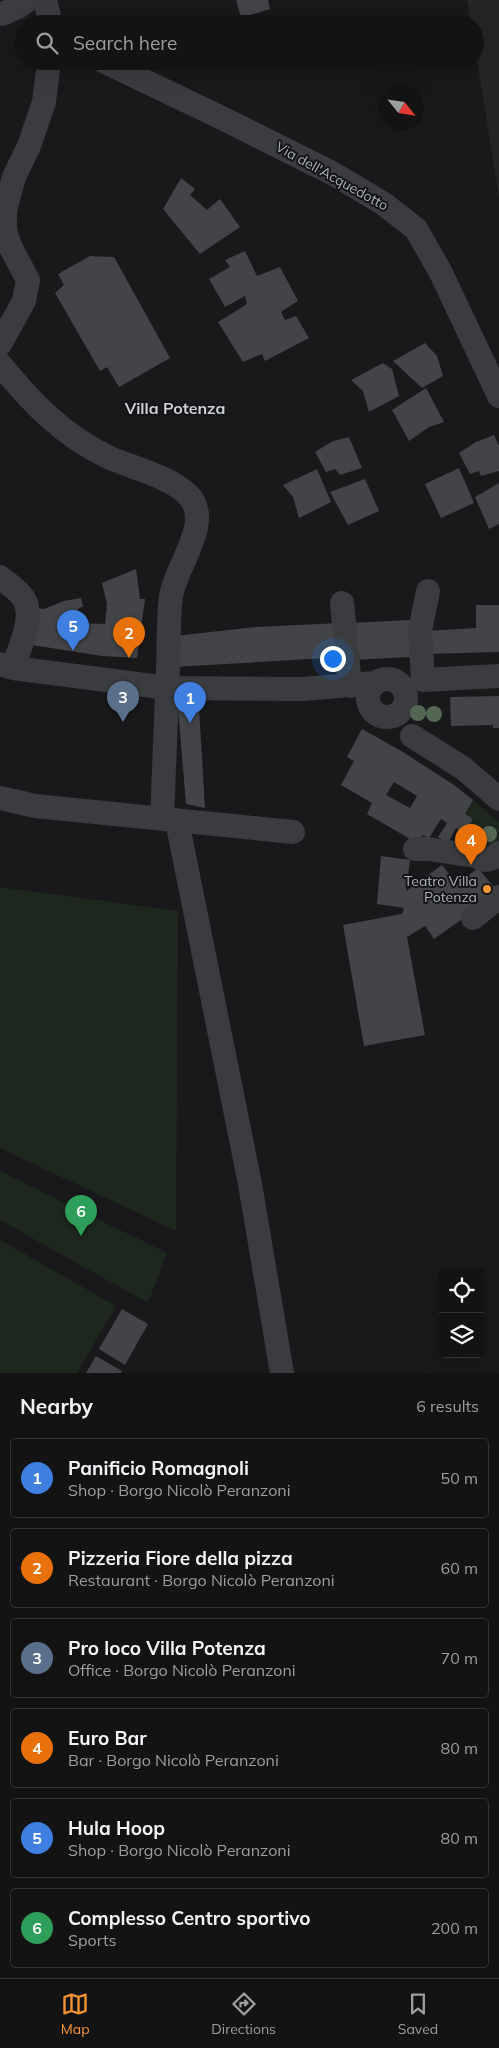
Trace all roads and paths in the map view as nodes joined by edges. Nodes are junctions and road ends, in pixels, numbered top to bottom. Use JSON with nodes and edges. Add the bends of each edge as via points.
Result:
{"nodes":[{"id":1,"x":28,"y":0,"type":"edge"},
{"id":2,"x":45,"y":0,"type":"edge"},
{"id":3,"x":1,"y":13,"type":"edge"},
{"id":4,"x":49,"y":15,"type":"edge"},
{"id":5,"x":15,"y":20,"type":"edge"},
{"id":6,"x":48,"y":70,"type":"edge"},
{"id":7,"x":122,"y":70,"type":"edge"},
{"id":8,"x":0,"y":344,"type":"edge"},
{"id":9,"x":0,"y":364,"type":"edge"},
{"id":10,"x":499,"y":396,"type":"edge"},
{"id":11,"x":0,"y":577,"type":"edge"},
{"id":12,"x":428,"y":591,"type":"dead end"},
{"id":13,"x":342,"y":603,"type":"dead end"},
{"id":14,"x":7,"y":666,"type":"edge"},
{"id":15,"x":499,"y":676,"type":"edge"},
{"id":16,"x":423,"y":680,"type":"junction"},
{"id":17,"x":350,"y":686,"type":"junction"},
{"id":18,"x":168,"y":688,"type":"junction"},
{"id":19,"x":302,"y":689,"type":"junction"},
{"id":20,"x":389,"y":700,"type":"junction"},
{"id":21,"x":0,"y":798,"type":"edge"},
{"id":22,"x":499,"y":799,"type":"edge"},
{"id":23,"x":170,"y":820,"type":"junction"},
{"id":24,"x":293,"y":832,"type":"dead end"},
{"id":25,"x":415,"y":849,"type":"dead end"},
{"id":26,"x":499,"y":853,"type":"edge"},
{"id":27,"x":499,"y":897,"type":"edge"},
{"id":28,"x":473,"y":918,"type":"dead end"},
{"id":29,"x":282,"y":1373,"type":"edge"}],
"edges":[{"from":1,"to":3,"type":"street"},
{"from":2,"to":4,"type":"street"},
{"from":3,"to":5,"type":"street"},
{"from":6,"to":8,"type":"street","via":[[44,102],[14,177],[5,210],[5,231],[28,280],[24,301]]},
{"from":7,"to":10,"type":"street","name":"Via dell'Acquedotto","via":[[334,174],[384,204],[416,229],[441,273]]},
{"from":9,"to":18,"type":"street","via":[[22,392],[63,431],[107,456],[168,482],[194,502],[197,517],[195,533],[171,595]]},
{"from":11,"to":14,"type":"street","via":[[15,588],[28,610],[26,624]]},
{"from":12,"to":16,"type":"street","via":[[420,631]]},
{"from":13,"to":17,"type":"street"},
{"from":14,"to":18,"type":"street"},
{"from":15,"to":16,"type":"street"},
{"from":16,"to":20,"type":"street","via":[[412,691]]},
{"from":17,"to":19,"type":"street"},
{"from":17,"to":20,"type":"street"},
{"from":18,"to":19,"type":"street"},
{"from":18,"to":23,"type":"street"},
{"from":19,"to":20,"type":"street"},
{"from":20,"to":22,"type":"street","via":[[412,736],[463,768]]},
{"from":21,"to":23,"type":"street","via":[[35,806]]},
{"from":23,"to":24,"type":"street"},
{"from":23,"to":29,"type":"street","via":[[250,1184]]},
{"from":25,"to":26,"type":"street","via":[[486,860]]},
{"from":27,"to":28,"type":"street"}]}
